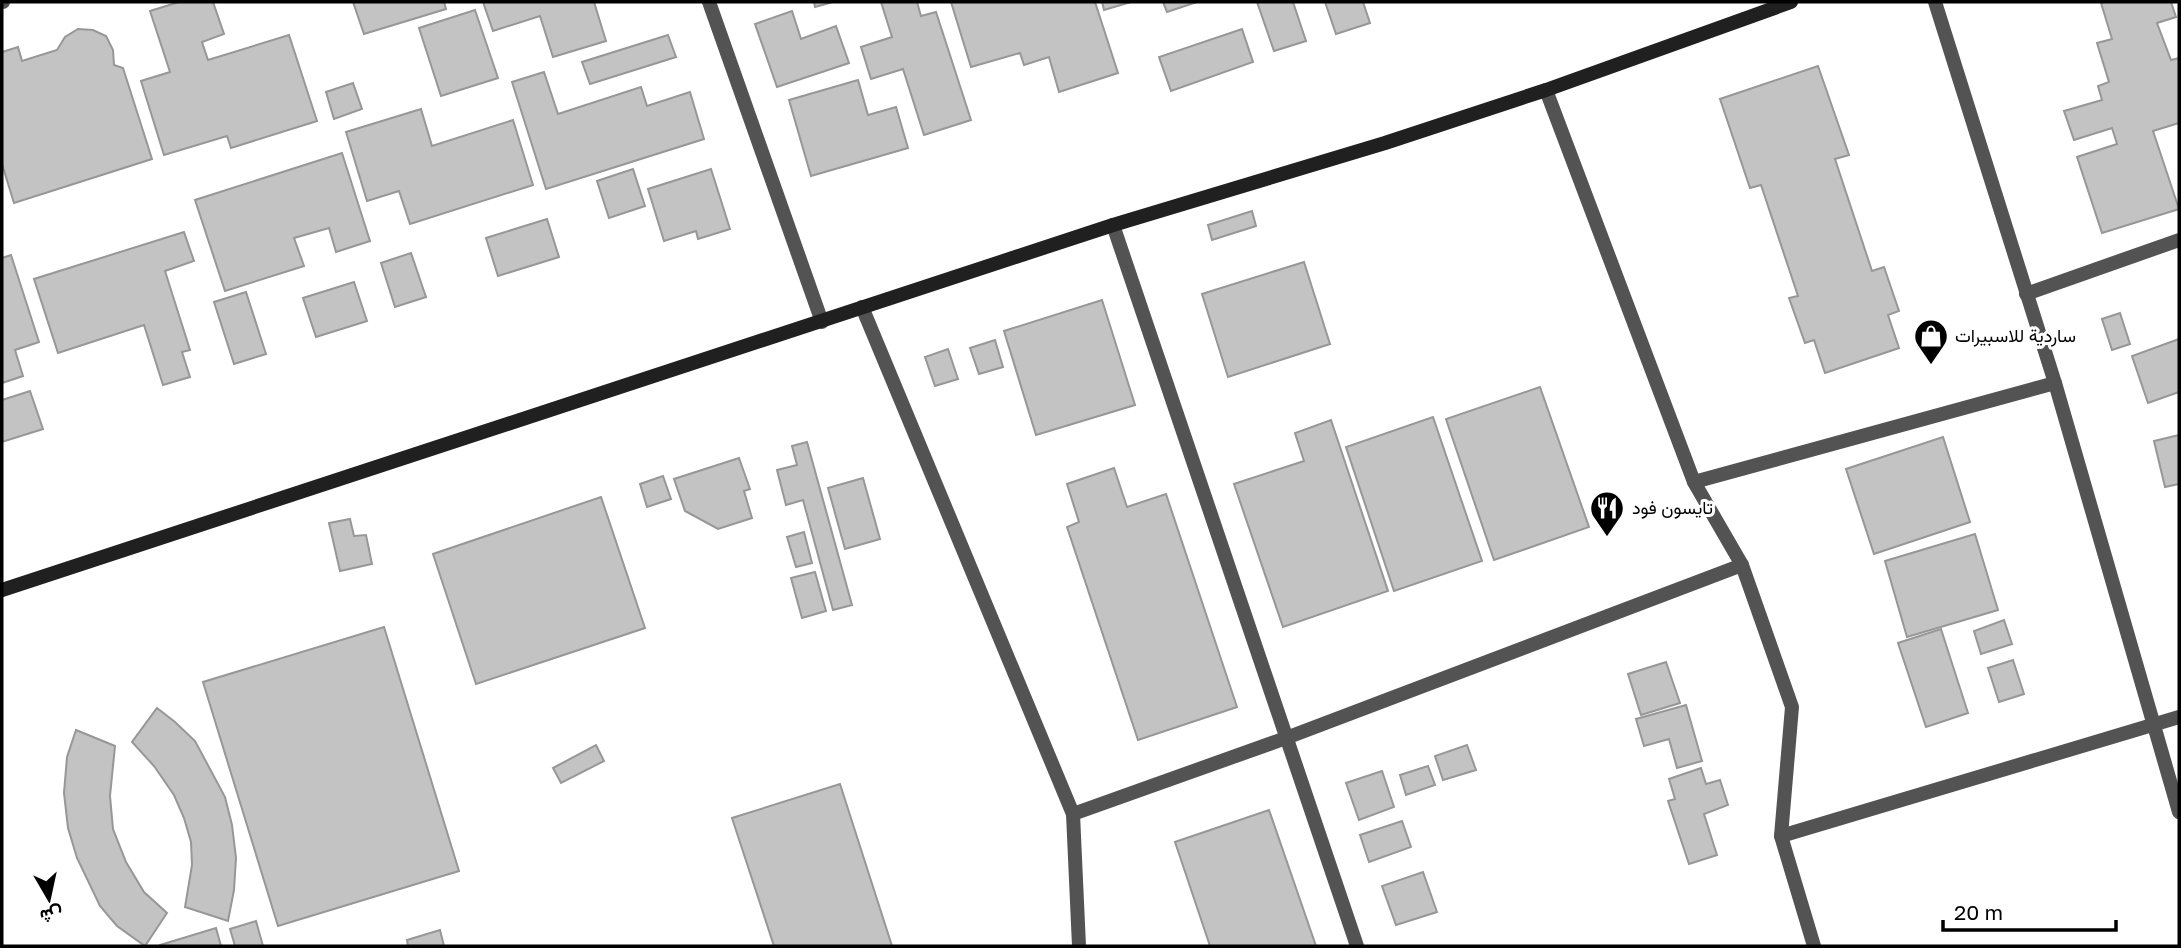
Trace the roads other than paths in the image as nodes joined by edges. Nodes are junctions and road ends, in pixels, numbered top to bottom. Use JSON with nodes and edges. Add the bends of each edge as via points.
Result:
{"nodes":[{"id":1,"x":709,"y":2,"type":"edge"},
{"id":2,"x":1791,"y":2,"type":"edge"},
{"id":3,"x":1935,"y":2,"type":"edge"},
{"id":4,"x":1546,"y":90,"type":"junction"},
{"id":5,"x":1113,"y":225,"type":"junction"},
{"id":6,"x":2179,"y":240,"type":"edge"},
{"id":7,"x":2026,"y":294,"type":"junction"},
{"id":8,"x":862,"y":307,"type":"junction"},
{"id":9,"x":822,"y":322,"type":"junction"},
{"id":10,"x":2055,"y":383,"type":"junction"},
{"id":11,"x":1694,"y":482,"type":"junction"},
{"id":12,"x":1742,"y":565,"type":"junction"},
{"id":13,"x":2,"y":590,"type":"edge"},
{"id":14,"x":2179,"y":717,"type":"edge"},
{"id":15,"x":2153,"y":726,"type":"junction"},
{"id":16,"x":1286,"y":738,"type":"junction"},
{"id":17,"x":2179,"y":812,"type":"edge"},
{"id":18,"x":1073,"y":814,"type":"junction"},
{"id":19,"x":1782,"y":836,"type":"junction"},
{"id":20,"x":1079,"y":946,"type":"edge"},
{"id":21,"x":1357,"y":946,"type":"edge"},
{"id":22,"x":1814,"y":946,"type":"edge"}],
"edges":[{"from":1,"to":9,"type":"street"},
{"from":2,"to":4,"type":"street"},
{"from":3,"to":7,"type":"street"},
{"from":4,"to":5,"type":"street"},
{"from":4,"to":11,"type":"street"},
{"from":5,"to":8,"type":"street"},
{"from":5,"to":16,"type":"street"},
{"from":6,"to":7,"type":"street"},
{"from":7,"to":10,"type":"street"},
{"from":8,"to":9,"type":"street"},
{"from":8,"to":18,"type":"street"},
{"from":9,"to":13,"type":"street"},
{"from":10,"to":11,"type":"street"},
{"from":10,"to":15,"type":"street"},
{"from":11,"to":12,"type":"street"},
{"from":12,"to":16,"type":"street"},
{"from":12,"to":19,"type":"street","via":[[1792,707]]},
{"from":14,"to":15,"type":"street"},
{"from":15,"to":17,"type":"street"},
{"from":15,"to":19,"type":"street"},
{"from":16,"to":18,"type":"street"},
{"from":16,"to":21,"type":"street"},
{"from":18,"to":20,"type":"street"},
{"from":19,"to":22,"type":"street"}]}
